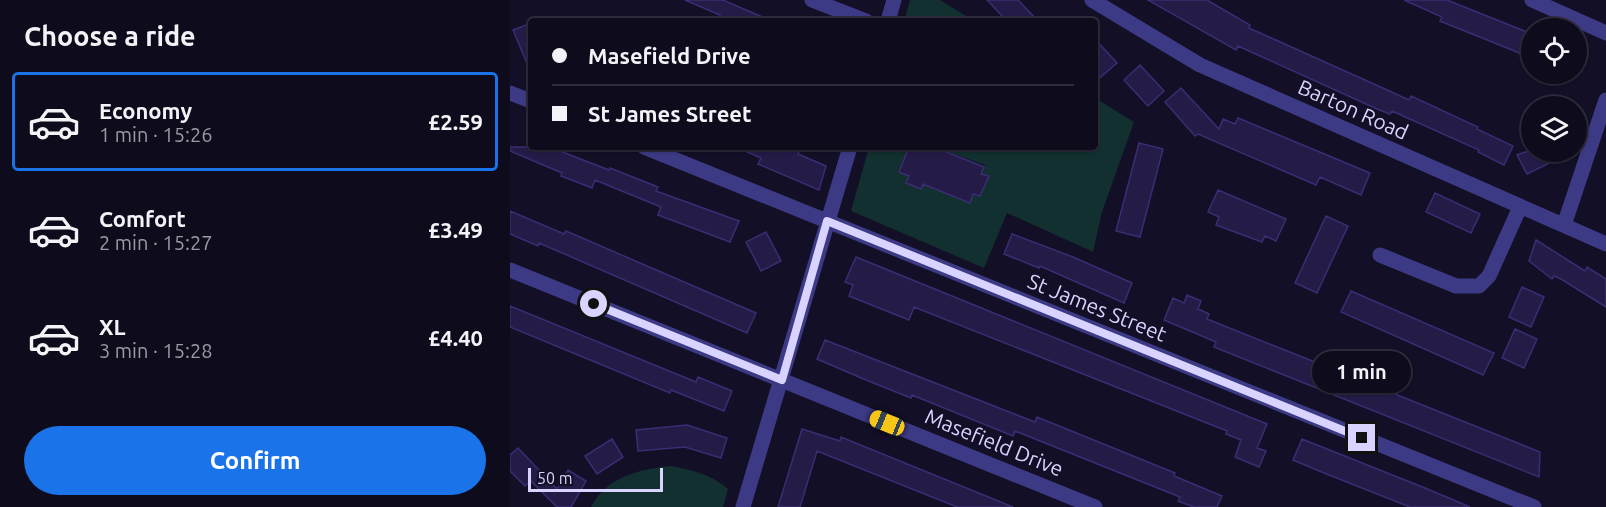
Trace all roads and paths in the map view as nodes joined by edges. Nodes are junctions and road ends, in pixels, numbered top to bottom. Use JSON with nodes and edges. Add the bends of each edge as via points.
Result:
{"nodes":[{"id":1,"x":812,"y":0,"type":"edge"},
{"id":2,"x":894,"y":0,"type":"edge"},
{"id":3,"x":1092,"y":0,"type":"edge"},
{"id":4,"x":1532,"y":0,"type":"edge"},
{"id":5,"x":858,"y":18,"type":"edge"},
{"id":6,"x":889,"y":18,"type":"edge"},
{"id":7,"x":1606,"y":33,"type":"edge"},
{"id":8,"x":510,"y":93,"type":"edge"},
{"id":9,"x":528,"y":100,"type":"edge"},
{"id":10,"x":1606,"y":100,"type":"edge"},
{"id":11,"x":651,"y":150,"type":"edge"},
{"id":12,"x":849,"y":150,"type":"edge"},
{"id":13,"x":1520,"y":207,"type":"junction"},
{"id":14,"x":827,"y":221,"type":"junction"},
{"id":15,"x":1564,"y":225,"type":"junction"},
{"id":16,"x":1606,"y":244,"type":"edge"},
{"id":17,"x":1380,"y":255,"type":"dead end"},
{"id":18,"x":510,"y":270,"type":"edge"},
{"id":19,"x":782,"y":380,"type":"junction"},
{"id":20,"x":743,"y":507,"type":"edge"},
{"id":21,"x":1095,"y":507,"type":"edge"},
{"id":22,"x":1534,"y":507,"type":"edge"}],
"edges":[{"from":1,"to":5,"type":"street"},
{"from":2,"to":6,"type":"street"},
{"from":3,"to":13,"type":"street","name":"Barton Road","via":[[1200,65]]},
{"from":4,"to":7,"type":"street"},
{"from":8,"to":9,"type":"street"},
{"from":10,"to":15,"type":"street"},
{"from":11,"to":14,"type":"street","name":"St James Street"},
{"from":12,"to":14,"type":"street"},
{"from":13,"to":15,"type":"street","name":"Barton Road"},
{"from":13,"to":17,"type":"street","via":[[1489,276],[1479,286],[1456,286]]},
{"from":14,"to":19,"type":"street"},
{"from":14,"to":22,"type":"street","name":"St James Street"},
{"from":15,"to":16,"type":"street","name":"Barton Road"},
{"from":18,"to":19,"type":"street","name":"Masefield Drive"},
{"from":19,"to":20,"type":"street"},
{"from":19,"to":21,"type":"street","name":"Masefield Drive"}]}
